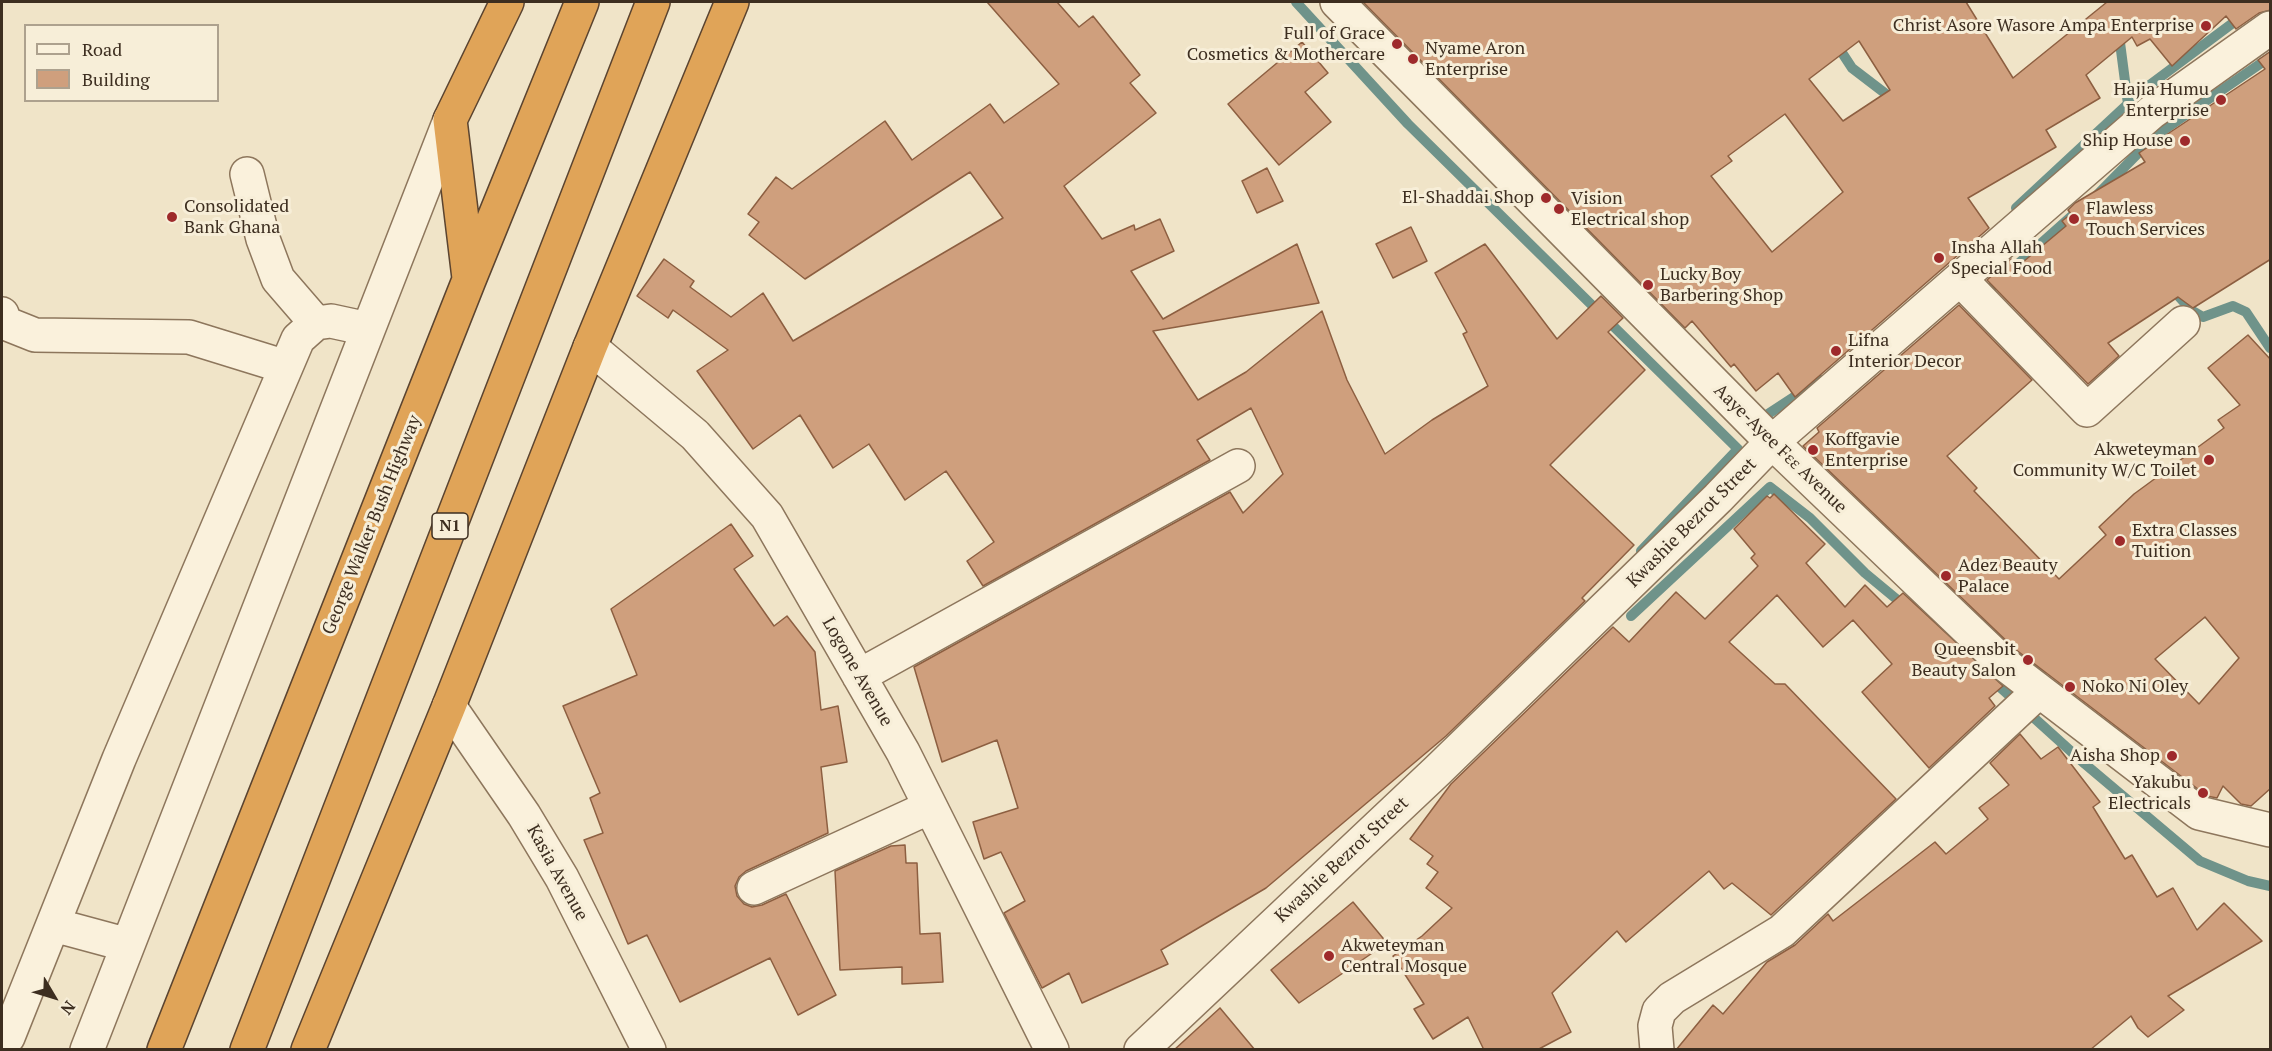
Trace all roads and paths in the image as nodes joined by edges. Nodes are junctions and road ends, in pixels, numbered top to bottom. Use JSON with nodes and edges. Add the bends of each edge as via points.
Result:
{"nodes":[{"id":1,"x":507,"y":2,"type":"edge"},
{"id":2,"x":582,"y":2,"type":"edge"},
{"id":3,"x":653,"y":2,"type":"edge"},
{"id":4,"x":732,"y":2,"type":"edge"},
{"id":5,"x":1337,"y":2,"type":"edge"},
{"id":6,"x":2271,"y":28,"type":"edge"},
{"id":7,"x":450,"y":120,"type":"junction"},
{"id":8,"x":246,"y":174,"type":"dead end"},
{"id":9,"x":469,"y":279,"type":"junction"},
{"id":10,"x":1960,"y":279,"type":"junction"},
{"id":11,"x":2,"y":314,"type":"edge"},
{"id":12,"x":316,"y":323,"type":"junction"},
{"id":13,"x":2184,"y":323,"type":"dead end"},
{"id":14,"x":368,"y":329,"type":"junction"},
{"id":15,"x":590,"y":347,"type":"junction"},
{"id":16,"x":286,"y":367,"type":"junction"},
{"id":17,"x":1772,"y":442,"type":"junction"},
{"id":18,"x":1238,"y":466,"type":"dead end"},
{"id":19,"x":859,"y":676,"type":"junction"},
{"id":20,"x":2039,"y":690,"type":"junction"},
{"id":21,"x":449,"y":706,"type":"junction"},
{"id":22,"x":930,"y":807,"type":"junction"},
{"id":23,"x":2271,"y":830,"type":"edge"},
{"id":24,"x":754,"y":888,"type":"dead end"},
{"id":25,"x":54,"y":925,"type":"junction"},
{"id":26,"x":128,"y":945,"type":"junction"},
{"id":27,"x":8,"y":1037,"type":"dead end"},
{"id":28,"x":87,"y":1050,"type":"edge"},
{"id":29,"x":164,"y":1050,"type":"edge"},
{"id":30,"x":247,"y":1050,"type":"edge"},
{"id":31,"x":308,"y":1050,"type":"edge"},
{"id":32,"x":649,"y":1050,"type":"edge"},
{"id":33,"x":1052,"y":1050,"type":"edge"},
{"id":34,"x":1141,"y":1050,"type":"edge"},
{"id":35,"x":1657,"y":1050,"type":"edge"}],
"edges":[{"from":1,"to":7,"type":"highway"},
{"from":2,"to":9,"type":"highway","name":"George Walker Bush Highway"},
{"from":3,"to":30,"type":"highway","number":"N1"},
{"from":4,"to":15,"type":"highway"},
{"from":5,"to":17,"type":"street","name":"Aaye-Ayee Fɛɛ Avenue"},
{"from":6,"to":10,"type":"street","name":"Kwashie Bezrot Street","via":[[2152,112]]},
{"from":7,"to":9,"type":"highway"},
{"from":7,"to":14,"type":"street"},
{"from":8,"to":12,"type":"street","via":[[278,279]]},
{"from":9,"to":29,"type":"highway","name":"George Walker Bush Highway"},
{"from":10,"to":13,"type":"street","via":[[2086,410]]},
{"from":10,"to":17,"type":"street","name":"Kwashie Bezrot Street"},
{"from":11,"to":16,"type":"street","via":[[5,323],[35,335],[189,337]]},
{"from":12,"to":14,"type":"street","via":[[331,321]]},
{"from":12,"to":16,"type":"street","via":[[298,339]]},
{"from":14,"to":26,"type":"street"},
{"from":15,"to":19,"type":"street","name":"Logone Avenue","via":[[695,435],[767,516]]},
{"from":15,"to":21,"type":"highway"},
{"from":16,"to":25,"type":"street","via":[[119,759]]},
{"from":17,"to":20,"type":"street","name":"Aaye-Ayee Fɛɛ Avenue","via":[[2003,663]]},
{"from":17,"to":34,"type":"street","name":"Kwashie Bezrot Street","via":[[1438,770]]},
{"from":18,"to":19,"type":"street"},
{"from":19,"to":22,"type":"street","name":"Logone Avenue"},
{"from":20,"to":23,"type":"street","name":"Aaye-Ayee Fɛɛ Avenue","via":[[2199,813]]},
{"from":20,"to":35,"type":"street","via":[[1782,931],[1672,998],[1659,1011],[1655,1026]]},
{"from":21,"to":31,"type":"highway"},
{"from":21,"to":32,"type":"street","name":"Kasia Avenue","via":[[562,878]]},
{"from":22,"to":24,"type":"street"},
{"from":22,"to":33,"type":"street","name":"Logone Avenue"},
{"from":25,"to":26,"type":"street"},
{"from":25,"to":27,"type":"street"},
{"from":26,"to":28,"type":"street"}]}
